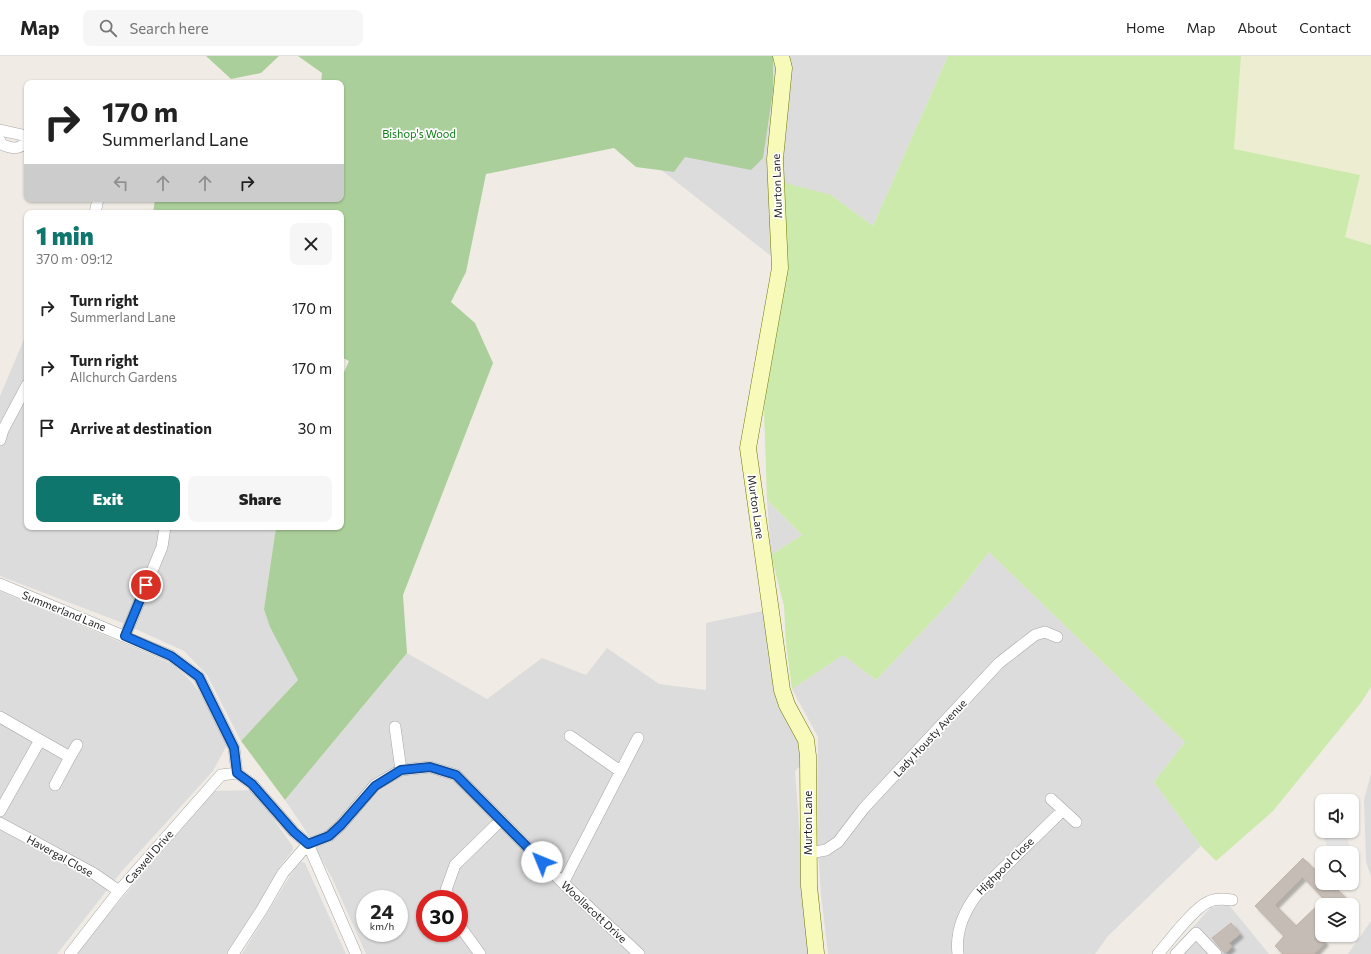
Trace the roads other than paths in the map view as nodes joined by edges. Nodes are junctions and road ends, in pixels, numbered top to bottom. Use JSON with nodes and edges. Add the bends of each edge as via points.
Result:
{"nodes":[{"id":1,"x":781,"y":56,"type":"edge"},
{"id":2,"x":0,"y":130,"type":"edge"},
{"id":3,"x":24,"y":135,"type":"edge"},
{"id":4,"x":0,"y":143,"type":"edge"},
{"id":5,"x":24,"y":145,"type":"edge"},
{"id":6,"x":24,"y":392,"type":"edge"},
{"id":7,"x":0,"y":440,"type":"edge"},
{"id":8,"x":165,"y":530,"type":"edge"},
{"id":9,"x":0,"y":584,"type":"edge"},
{"id":10,"x":125,"y":636,"type":"junction"},
{"id":11,"x":1057,"y":637,"type":"dead end"},
{"id":12,"x":0,"y":718,"type":"edge"},
{"id":13,"x":395,"y":727,"type":"dead end"},
{"id":14,"x":570,"y":736,"type":"dead end"},
{"id":15,"x":638,"y":738,"type":"dead end"},
{"id":16,"x":40,"y":740,"type":"junction"},
{"id":17,"x":77,"y":745,"type":"dead end"},
{"id":18,"x":70,"y":757,"type":"junction"},
{"id":19,"x":401,"y":770,"type":"junction"},
{"id":20,"x":620,"y":771,"type":"junction"},
{"id":21,"x":237,"y":773,"type":"junction"},
{"id":22,"x":55,"y":785,"type":"dead end"},
{"id":23,"x":1051,"y":799,"type":"dead end"},
{"id":24,"x":1063,"y":810,"type":"junction"},
{"id":25,"x":0,"y":811,"type":"edge"},
{"id":26,"x":500,"y":820,"type":"junction"},
{"id":27,"x":0,"y":822,"type":"edge"},
{"id":28,"x":1076,"y":822,"type":"dead end"},
{"id":29,"x":308,"y":844,"type":"junction"},
{"id":30,"x":809,"y":852,"type":"junction"},
{"id":31,"x":563,"y":883,"type":"junction"},
{"id":32,"x":446,"y":890,"type":"edge"},
{"id":33,"x":119,"y":891,"type":"junction"},
{"id":34,"x":1232,"y":900,"type":"dead end"},
{"id":35,"x":1186,"y":922,"type":"junction"},
{"id":36,"x":1196,"y":933,"type":"junction"},
{"id":37,"x":468,"y":937,"type":"edge"},
{"id":38,"x":70,"y":954,"type":"edge"},
{"id":39,"x":233,"y":954,"type":"edge"},
{"id":40,"x":356,"y":954,"type":"edge"},
{"id":41,"x":480,"y":954,"type":"edge"},
{"id":42,"x":639,"y":954,"type":"edge"},
{"id":43,"x":813,"y":954,"type":"edge"},
{"id":44,"x":958,"y":954,"type":"edge"},
{"id":45,"x":1158,"y":954,"type":"edge"},
{"id":46,"x":1176,"y":954,"type":"edge"},
{"id":47,"x":1216,"y":954,"type":"edge"}],
"edges":[{"from":1,"to":30,"type":"street","name":"Murton Lane","via":[[784,68],[775,159],[780,268],[748,448],[782,690],[806,740]]},
{"from":2,"to":3,"type":"street"},
{"from":4,"to":5,"type":"street","via":[[11,148]]},
{"from":6,"to":7,"type":"street"},
{"from":8,"to":10,"type":"street","via":[[162,547]]},
{"from":9,"to":10,"type":"street","name":"Summerland Lane"},
{"from":10,"to":21,"type":"street","name":"Summerland Lane","via":[[171,656],[199,677],[234,748]]},
{"from":11,"to":30,"type":"street","name":"Lady Housty Avenue","via":[[1045,632],[1035,635],[999,663],[864,808],[838,842],[826,850]]},
{"from":12,"to":16,"type":"street"},
{"from":13,"to":19,"type":"street"},
{"from":14,"to":20,"type":"street"},
{"from":15,"to":20,"type":"street"},
{"from":16,"to":18,"type":"street"},
{"from":16,"to":25,"type":"street"},
{"from":17,"to":18,"type":"street"},
{"from":18,"to":22,"type":"street"},
{"from":19,"to":26,"type":"street","name":"Woollacott Drive","via":[[430,767],[456,775]]},
{"from":19,"to":29,"type":"street","name":"Woollacott Drive","via":[[375,786],[329,836]]},
{"from":20,"to":31,"type":"street"},
{"from":21,"to":29,"type":"street","via":[[252,784],[294,832]]},
{"from":21,"to":33,"type":"street","name":"Caswell Drive","via":[[221,775]]},
{"from":23,"to":24,"type":"street"},
{"from":24,"to":28,"type":"street"},
{"from":24,"to":44,"type":"street","name":"Highpool Close","via":[[970,903],[958,929]]},
{"from":26,"to":31,"type":"street","name":"Woollacott Drive"},
{"from":26,"to":32,"type":"street","via":[[455,865]]},
{"from":27,"to":33,"type":"street","name":"Havergal Close"},
{"from":29,"to":39,"type":"street","via":[[283,873]]},
{"from":29,"to":40,"type":"street"},
{"from":30,"to":43,"type":"street","name":"Murton Lane"},
{"from":31,"to":42,"type":"street","name":"Woollacott Drive"},
{"from":33,"to":38,"type":"street","name":"Caswell Drive"},
{"from":34,"to":35,"type":"street","via":[[1219,899],[1208,902],[1198,908]]},
{"from":35,"to":36,"type":"street"},
{"from":35,"to":45,"type":"street"},
{"from":36,"to":46,"type":"street"},
{"from":36,"to":47,"type":"street"},
{"from":37,"to":41,"type":"street"}]}
